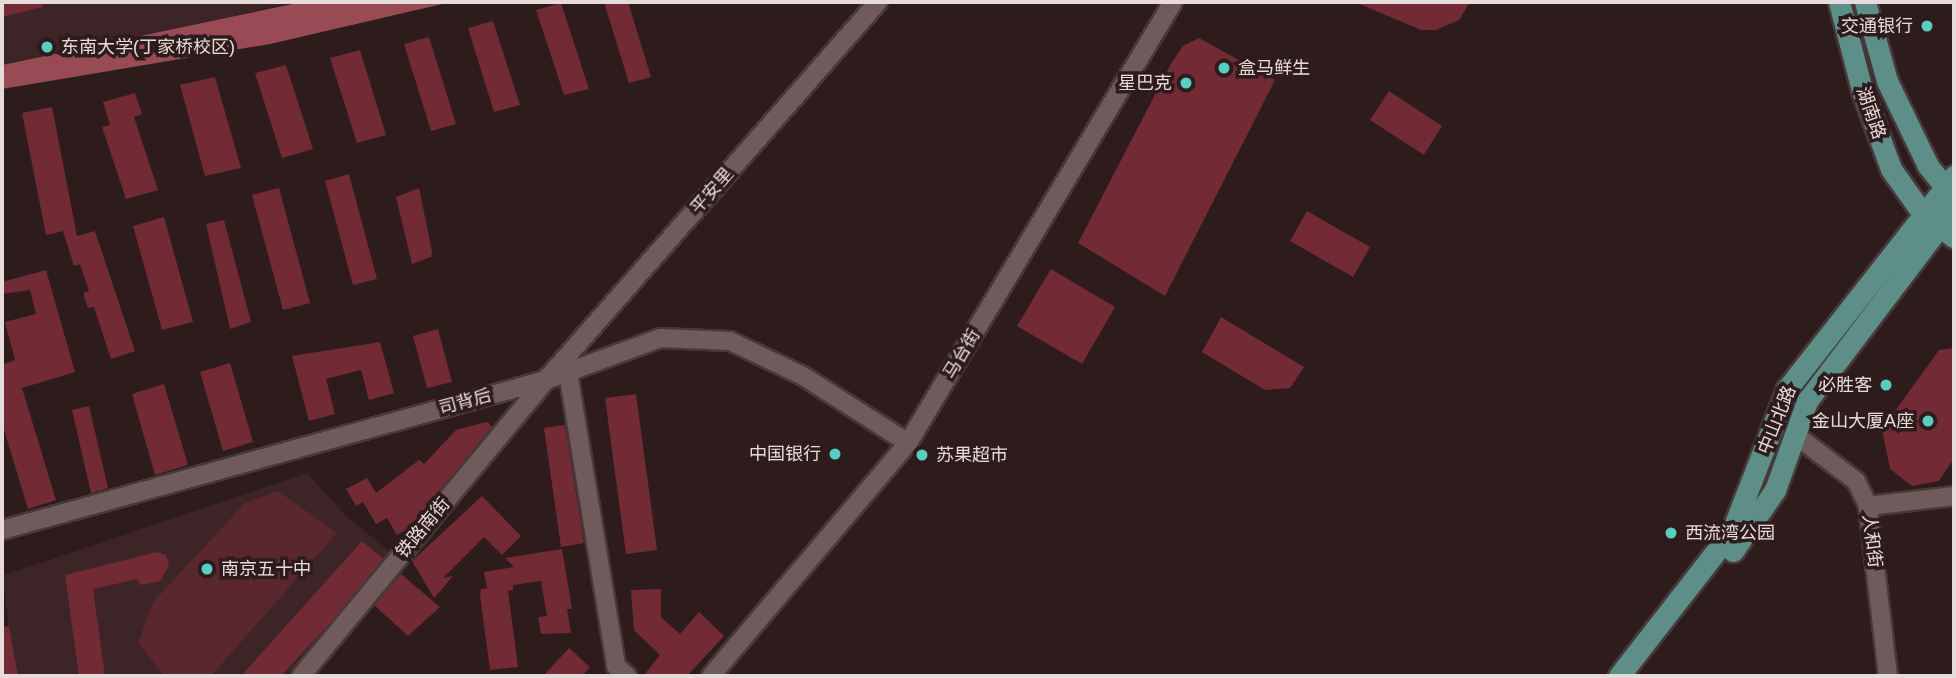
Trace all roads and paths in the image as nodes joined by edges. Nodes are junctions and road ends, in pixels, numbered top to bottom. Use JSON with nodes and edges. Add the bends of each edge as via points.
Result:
{"nodes":[{"id":1,"x":878,"y":2,"type":"edge"},
{"id":2,"x":1173,"y":2,"type":"edge"},
{"id":3,"x":1839,"y":2,"type":"edge"},
{"id":4,"x":1865,"y":2,"type":"edge"},
{"id":5,"x":1952,"y":192,"type":"edge"},
{"id":6,"x":1939,"y":226,"type":"edge"},
{"id":7,"x":568,"y":372,"type":"junction"},
{"id":8,"x":546,"y":380,"type":"junction"},
{"id":9,"x":1798,"y":437,"type":"junction"},
{"id":10,"x":908,"y":443,"type":"junction"},
{"id":11,"x":1954,"y":496,"type":"edge"},
{"id":12,"x":1868,"y":506,"type":"junction"},
{"id":13,"x":2,"y":530,"type":"edge"},
{"id":14,"x":301,"y":676,"type":"edge"},
{"id":15,"x":627,"y":676,"type":"edge"},
{"id":16,"x":711,"y":676,"type":"edge"},
{"id":17,"x":1619,"y":676,"type":"edge"},
{"id":18,"x":1635,"y":676,"type":"edge"},
{"id":19,"x":1888,"y":676,"type":"edge"}],
"edges":[{"from":1,"to":8,"type":"street","name":"平安里"},
{"from":2,"to":10,"type":"street","name":"马台街"},
{"from":3,"to":6,"type":"main road","name":"湖南路","via":[[1862,90],[1891,169]]},
{"from":4,"to":5,"type":"main road","name":"湖南路","via":[[1887,81],[1928,166]]},
{"from":5,"to":6,"type":"main road","name":"中山北路"},
{"from":6,"to":9,"type":"main road","name":"中山北路","via":[[1807,401]]},
{"from":6,"to":17,"type":"main road","name":"中山北路","via":[[1787,388],[1732,531]]},
{"from":7,"to":8,"type":"street","name":"司背后"},
{"from":7,"to":10,"type":"street","name":"司背后","via":[[661,338],[730,341],[803,376]]},
{"from":7,"to":15,"type":"street","via":[[616,666]]},
{"from":8,"to":13,"type":"street","name":"司背后"},
{"from":8,"to":14,"type":"street","name":"铁路南街"},
{"from":9,"to":12,"type":"street","name":"人和街","via":[[1856,481]]},
{"from":9,"to":18,"type":"main road","name":"中山北路","via":[[1775,490],[1743,539]]},
{"from":10,"to":16,"type":"street","name":"马台街"},
{"from":11,"to":12,"type":"street"},
{"from":12,"to":19,"type":"street","name":"人和街"}]}
